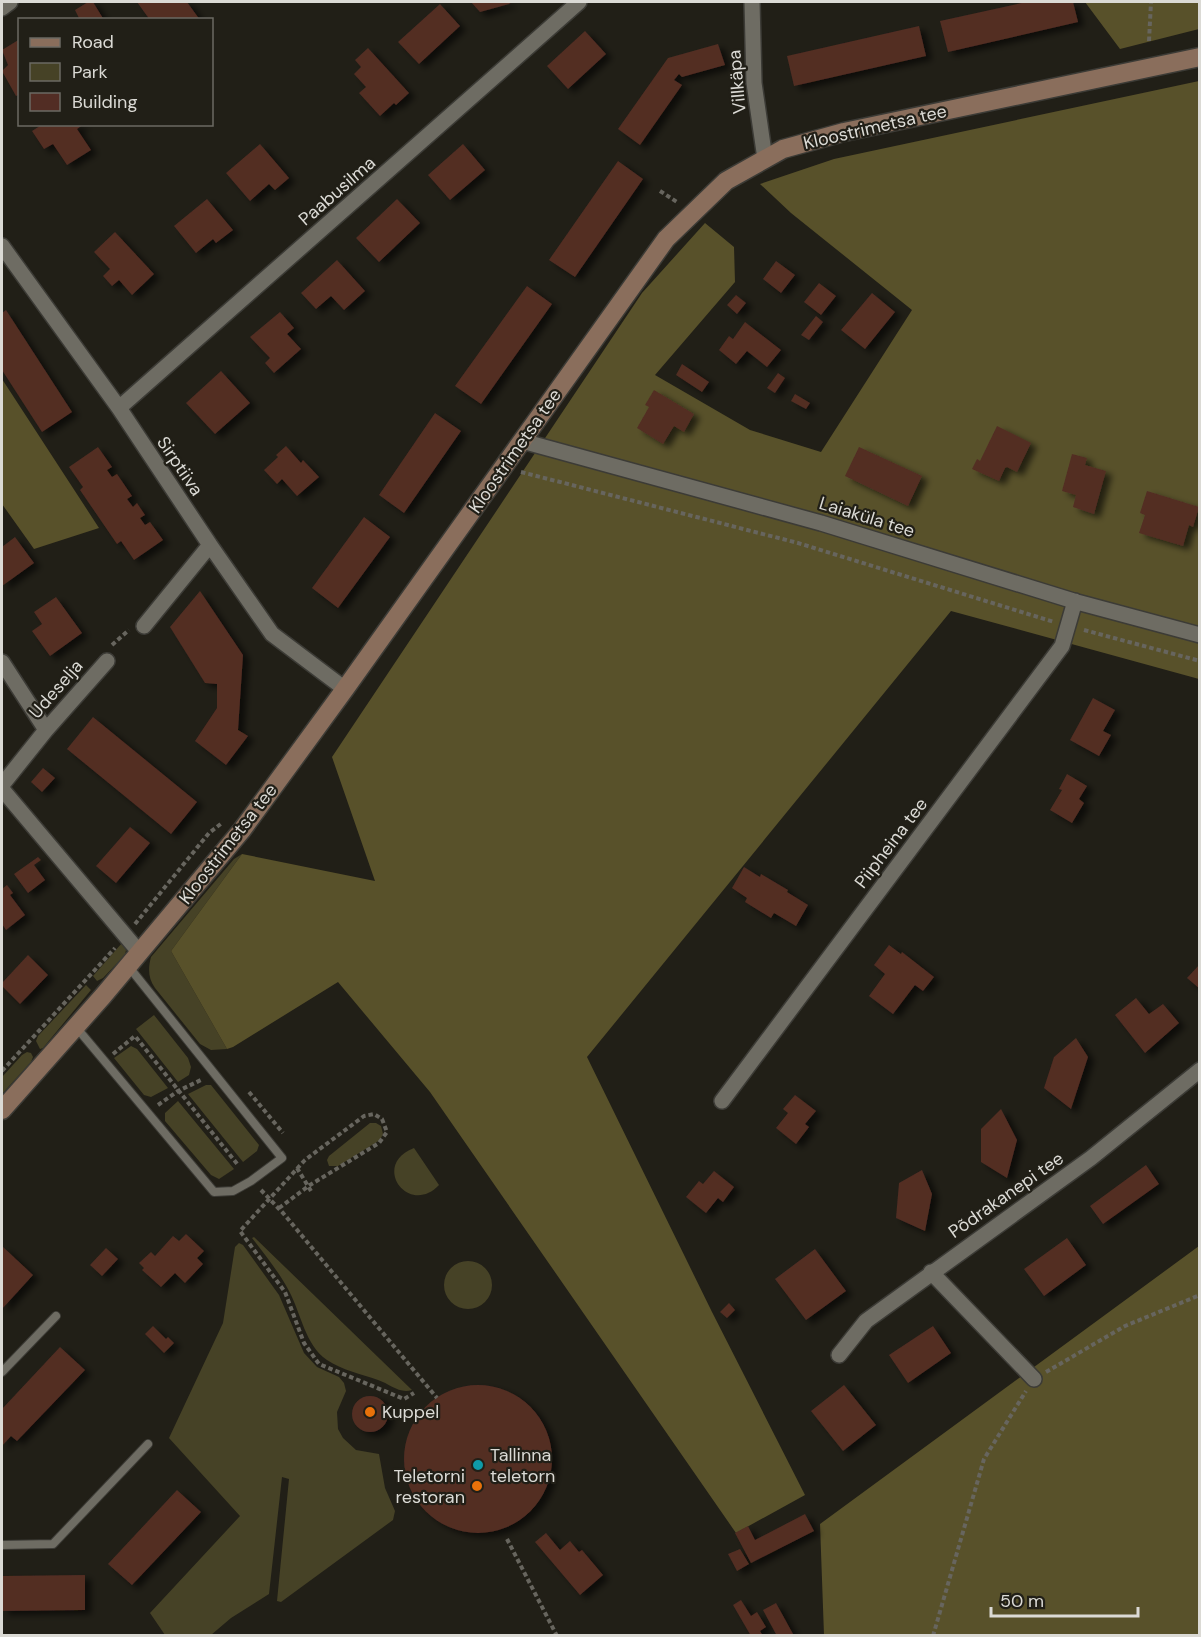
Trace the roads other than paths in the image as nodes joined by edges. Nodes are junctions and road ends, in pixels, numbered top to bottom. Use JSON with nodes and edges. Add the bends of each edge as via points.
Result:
{"nodes":[{"id":1,"x":10,"y":2,"type":"edge"},
{"id":2,"x":579,"y":2,"type":"edge"},
{"id":3,"x":752,"y":2,"type":"edge"},
{"id":4,"x":2,"y":8,"type":"edge"},
{"id":5,"x":1200,"y":57,"type":"edge"},
{"id":6,"x":765,"y":159,"type":"junction"},
{"id":7,"x":2,"y":246,"type":"edge"},
{"id":8,"x":119,"y":408,"type":"junction"},
{"id":9,"x":522,"y":441,"type":"junction"},
{"id":10,"x":210,"y":545,"type":"junction"},
{"id":11,"x":1076,"y":602,"type":"junction"},
{"id":12,"x":144,"y":626,"type":"road end"},
{"id":13,"x":1200,"y":635,"type":"edge"},
{"id":14,"x":107,"y":661,"type":"road end"},
{"id":15,"x":2,"y":662,"type":"edge"},
{"id":16,"x":345,"y":689,"type":"junction"},
{"id":17,"x":46,"y":730,"type":"junction"},
{"id":18,"x":2,"y":787,"type":"edge"},
{"id":19,"x":134,"y":960,"type":"junction"},
{"id":20,"x":76,"y":1027,"type":"junction"},
{"id":21,"x":1200,"y":1070,"type":"edge"},
{"id":22,"x":722,"y":1101,"type":"dead end"},
{"id":23,"x":2,"y":1110,"type":"edge"},
{"id":24,"x":931,"y":1272,"type":"junction"},
{"id":25,"x":56,"y":1316,"type":"dead end"},
{"id":26,"x":839,"y":1355,"type":"dead end"},
{"id":27,"x":2,"y":1372,"type":"edge"},
{"id":28,"x":1034,"y":1379,"type":"road end"},
{"id":29,"x":148,"y":1444,"type":"dead end"},
{"id":30,"x":2,"y":1545,"type":"edge"}],
"edges":[{"from":1,"to":4,"type":"street"},
{"from":2,"to":8,"type":"street","name":"Paabusilma"},
{"from":3,"to":6,"type":"street","name":"Villkäpa","via":[[754,83]]},
{"from":5,"to":6,"type":"main road","name":"Kloostrimetsa tee","via":[[844,132],[783,149]]},
{"from":6,"to":9,"type":"main road","name":"Kloostrimetsa tee","via":[[726,180],[666,239]]},
{"from":7,"to":8,"type":"street","name":"Sirptiiva"},
{"from":8,"to":10,"type":"street","name":"Sirptiiva"},
{"from":9,"to":11,"type":"street","name":"Laiaküla tee","via":[[821,523]]},
{"from":9,"to":16,"type":"main road","name":"Kloostrimetsa tee"},
{"from":10,"to":12,"type":"street"},
{"from":10,"to":16,"type":"street","name":"Sirptiiva","via":[[272,634]]},
{"from":11,"to":13,"type":"street","name":"Laiaküla tee"},
{"from":11,"to":22,"type":"street","name":"Piipheina tee","via":[[1062,646]]},
{"from":14,"to":17,"type":"street","name":"Udeselja"},
{"from":15,"to":17,"type":"street"},
{"from":16,"to":19,"type":"main road","name":"Kloostrimetsa tee","via":[[242,830]]},
{"from":17,"to":18,"type":"street","name":"Udeselja"},
{"from":18,"to":19,"type":"street"},
{"from":19,"to":20,"type":"main road","name":"Kloostrimetsa tee"},
{"from":19,"to":20,"type":"lane","via":[[282,1158],[233,1191],[214,1192]]},
{"from":20,"to":23,"type":"main road","name":"Kloostrimetsa tee"},
{"from":21,"to":24,"type":"street","name":"Põdrakanepi tee","via":[[1091,1158]]},
{"from":24,"to":26,"type":"street","name":"Põdrakanepi tee","via":[[866,1321]]},
{"from":24,"to":28,"type":"street"},
{"from":25,"to":27,"type":"lane"},
{"from":29,"to":30,"type":"lane","via":[[53,1544]]}]}
